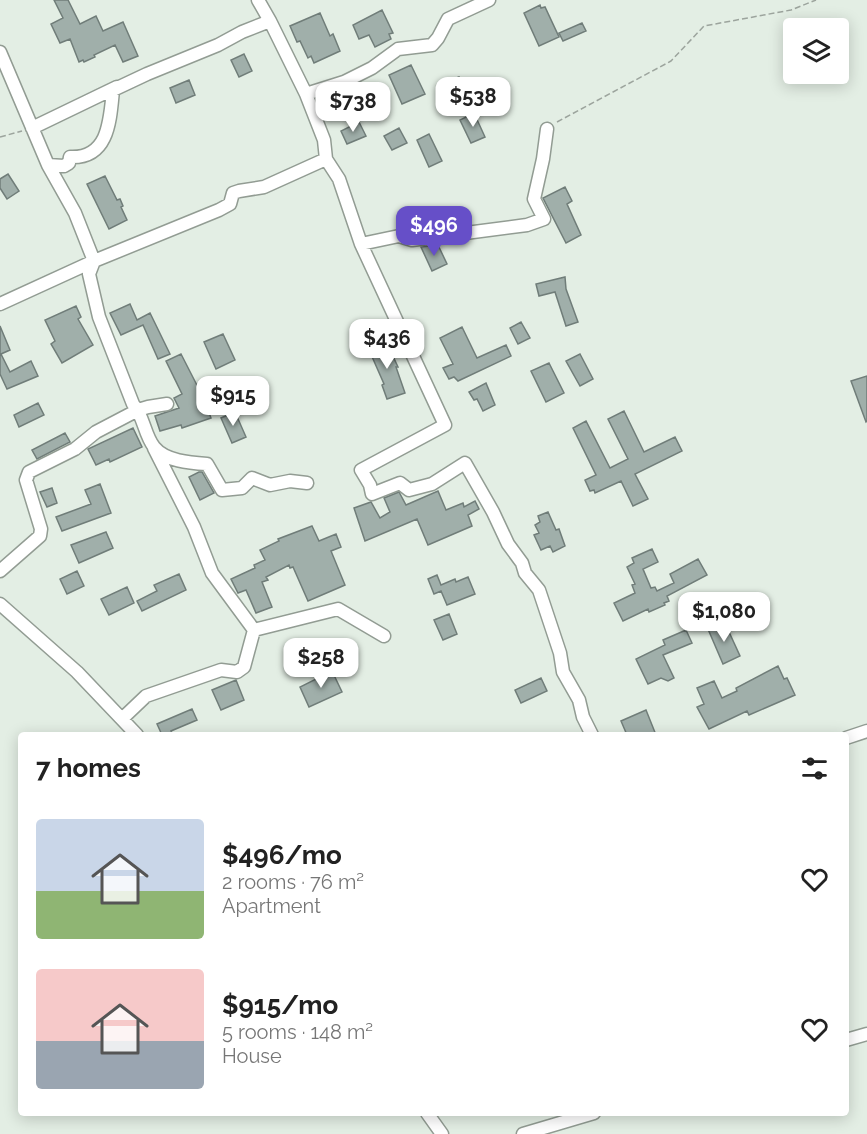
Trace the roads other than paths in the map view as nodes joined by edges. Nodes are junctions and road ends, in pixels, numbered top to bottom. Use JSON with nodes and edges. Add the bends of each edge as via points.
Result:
{"nodes":[{"id":1,"x":258,"y":0,"type":"edge"},
{"id":2,"x":489,"y":0,"type":"edge"},
{"id":3,"x":270,"y":21,"type":"junction"},
{"id":4,"x":0,"y":52,"type":"edge"},
{"id":5,"x":119,"y":87,"type":"junction"},
{"id":6,"x":306,"y":94,"type":"junction"},
{"id":7,"x":32,"y":128,"type":"junction"},
{"id":8,"x":547,"y":129,"type":"road end"},
{"id":9,"x":326,"y":159,"type":"junction"},
{"id":10,"x":48,"y":165,"type":"junction"},
{"id":11,"x":361,"y":244,"type":"junction"},
{"id":12,"x":94,"y":261,"type":"junction"},
{"id":13,"x":0,"y":303,"type":"edge"},
{"id":14,"x":167,"y":404,"type":"dead end"},
{"id":15,"x":138,"y":410,"type":"junction"},
{"id":16,"x":154,"y":447,"type":"junction"},
{"id":17,"x":307,"y":483,"type":"dead end"},
{"id":18,"x":0,"y":571,"type":"edge"},
{"id":19,"x":0,"y":604,"type":"edge"},
{"id":20,"x":254,"y":630,"type":"junction"},
{"id":21,"x":384,"y":636,"type":"dead end"},
{"id":22,"x":125,"y":716,"type":"dead end"},
{"id":23,"x":134,"y":732,"type":"edge"},
{"id":24,"x":590,"y":732,"type":"edge"},
{"id":25,"x":867,"y":734,"type":"edge"},
{"id":26,"x":849,"y":737,"type":"edge"},
{"id":27,"x":867,"y":1034,"type":"edge"},
{"id":28,"x":849,"y":1039,"type":"edge"},
{"id":29,"x":429,"y":1116,"type":"edge"},
{"id":30,"x":584,"y":1116,"type":"edge"},
{"id":31,"x":442,"y":1134,"type":"edge"},
{"id":32,"x":523,"y":1134,"type":"edge"}],
"edges":[{"from":1,"to":3,"type":"street"},
{"from":2,"to":6,"type":"street","via":[[448,19],[432,45],[398,49],[344,82]]},
{"from":3,"to":5,"type":"street"},
{"from":3,"to":6,"type":"street"},
{"from":4,"to":7,"type":"street"},
{"from":5,"to":7,"type":"street"},
{"from":5,"to":10,"type":"street","via":[[113,90],[106,135],[97,150],[70,157],[69,164],[64,166]]},
{"from":6,"to":9,"type":"street","via":[[324,140]]},
{"from":7,"to":10,"type":"street"},
{"from":8,"to":11,"type":"street","via":[[534,198],[544,219],[527,225],[412,240],[399,236]]},
{"from":9,"to":11,"type":"street","via":[[339,179]]},
{"from":9,"to":12,"type":"street","via":[[264,187],[239,191],[233,194],[230,204],[219,210]]},
{"from":10,"to":12,"type":"street","via":[[75,213]]},
{"from":11,"to":24,"type":"street","via":[[445,425],[361,470],[372,494],[400,483],[409,490],[432,484],[465,463],[508,544],[539,590],[563,672]]},
{"from":12,"to":13,"type":"street"},
{"from":12,"to":15,"type":"street","via":[[89,274],[99,317]]},
{"from":14,"to":15,"type":"street"},
{"from":15,"to":16,"type":"street"},
{"from":15,"to":18,"type":"street","via":[[29,472],[26,480],[40,536]]},
{"from":16,"to":17,"type":"street","via":[[174,460],[207,464],[222,490],[242,488],[252,478],[270,485]]},
{"from":16,"to":20,"type":"street","via":[[212,573]]},
{"from":19,"to":23,"type":"street","via":[[77,672]]},
{"from":20,"to":21,"type":"street","via":[[338,609]]},
{"from":20,"to":22,"type":"street","via":[[244,667],[237,672],[221,670],[146,696]]},
{"from":25,"to":26,"type":"street"},
{"from":27,"to":28,"type":"street"},
{"from":29,"to":31,"type":"street"},
{"from":30,"to":32,"type":"street"}]}
